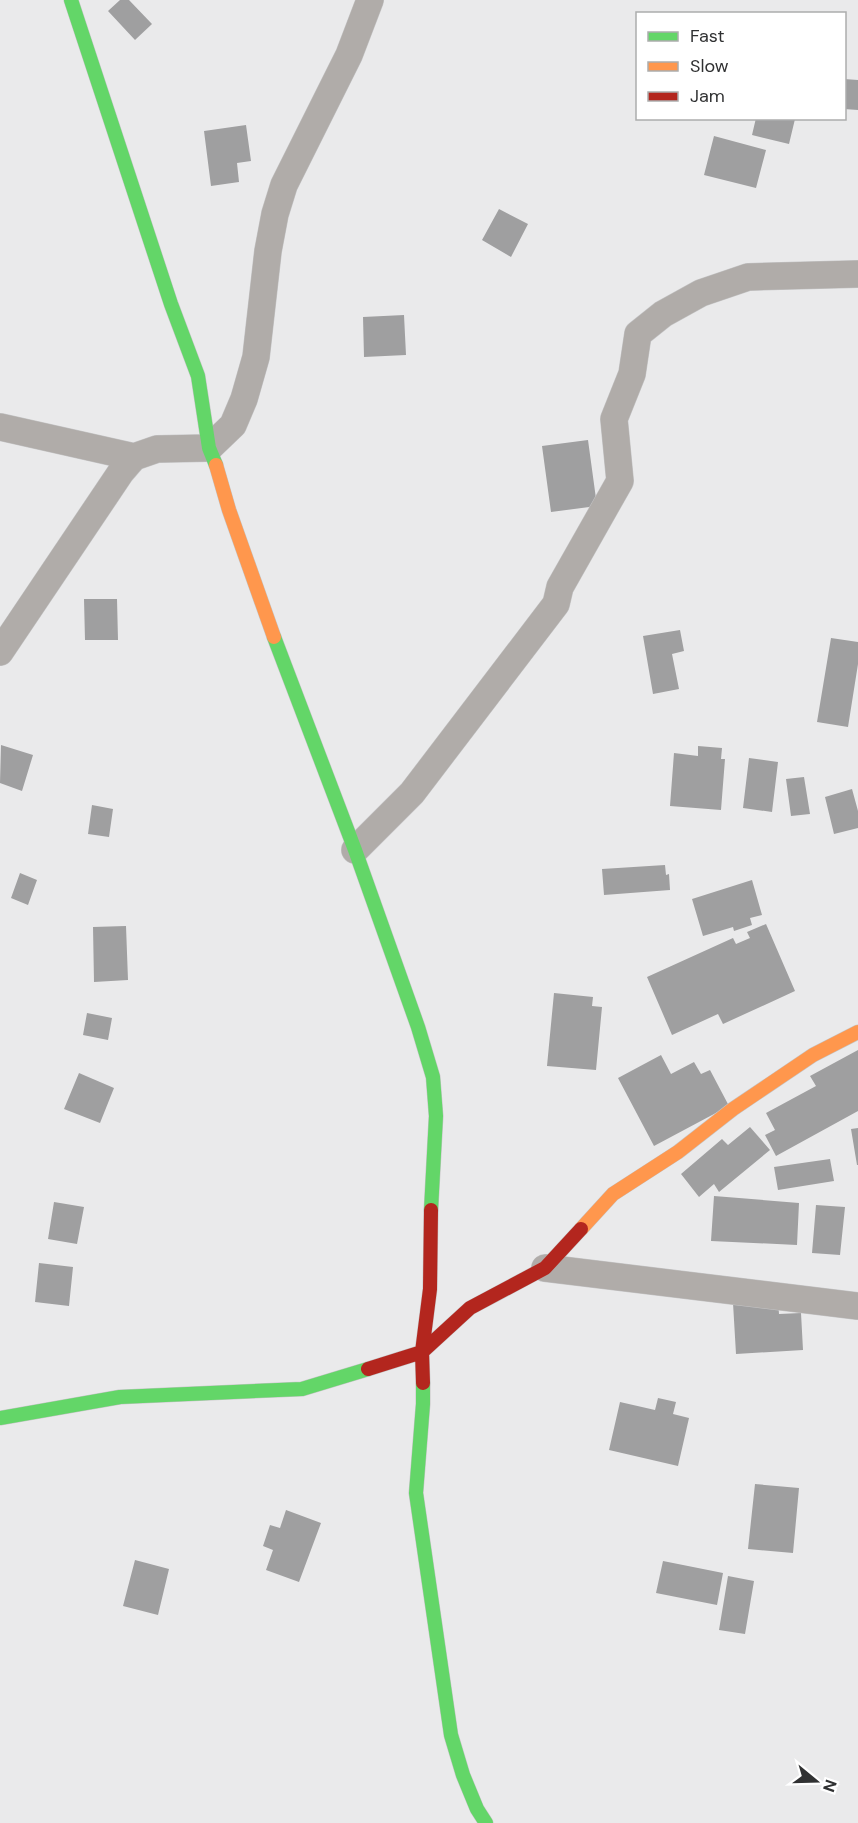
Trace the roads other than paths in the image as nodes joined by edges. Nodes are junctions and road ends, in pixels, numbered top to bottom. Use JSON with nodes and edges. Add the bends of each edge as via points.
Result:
{"nodes":[{"id":1,"x":71,"y":0,"type":"edge"},
{"id":2,"x":370,"y":0,"type":"edge"},
{"id":3,"x":858,"y":274,"type":"edge"},
{"id":4,"x":0,"y":427,"type":"edge"},
{"id":5,"x":209,"y":448,"type":"junction"},
{"id":6,"x":134,"y":457,"type":"junction"},
{"id":7,"x":0,"y":652,"type":"edge"},
{"id":8,"x":355,"y":850,"type":"junction"},
{"id":9,"x":858,"y":1032,"type":"edge"},
{"id":10,"x":545,"y":1268,"type":"junction"},
{"id":11,"x":858,"y":1306,"type":"edge"},
{"id":12,"x":422,"y":1352,"type":"junction"},
{"id":13,"x":0,"y":1418,"type":"edge"},
{"id":14,"x":486,"y":1823,"type":"edge"}],
"edges":[{"from":1,"to":5,"type":"street","via":[[198,376]]},
{"from":2,"to":5,"type":"street","via":[[349,55],[284,185],[268,251],[256,357],[233,425]]},
{"from":3,"to":8,"type":"street","via":[[748,277],[701,293],[663,314],[638,334],[632,374],[614,419],[620,481],[560,587],[556,604],[412,793]]},
{"from":4,"to":6,"type":"street"},
{"from":5,"to":6,"type":"street","via":[[157,449]]},
{"from":5,"to":8,"type":"street","via":[[255,586]]},
{"from":6,"to":7,"type":"street"},
{"from":8,"to":12,"type":"street","via":[[433,1077],[436,1116],[430,1289]]},
{"from":9,"to":10,"type":"street","via":[[813,1055],[613,1194]]},
{"from":10,"to":11,"type":"street"},
{"from":10,"to":12,"type":"street","via":[[470,1308]]},
{"from":12,"to":13,"type":"street","via":[[302,1389],[120,1397]]},
{"from":12,"to":14,"type":"street","via":[[423,1404],[416,1493],[429,1593],[451,1735],[463,1775]]}]}
